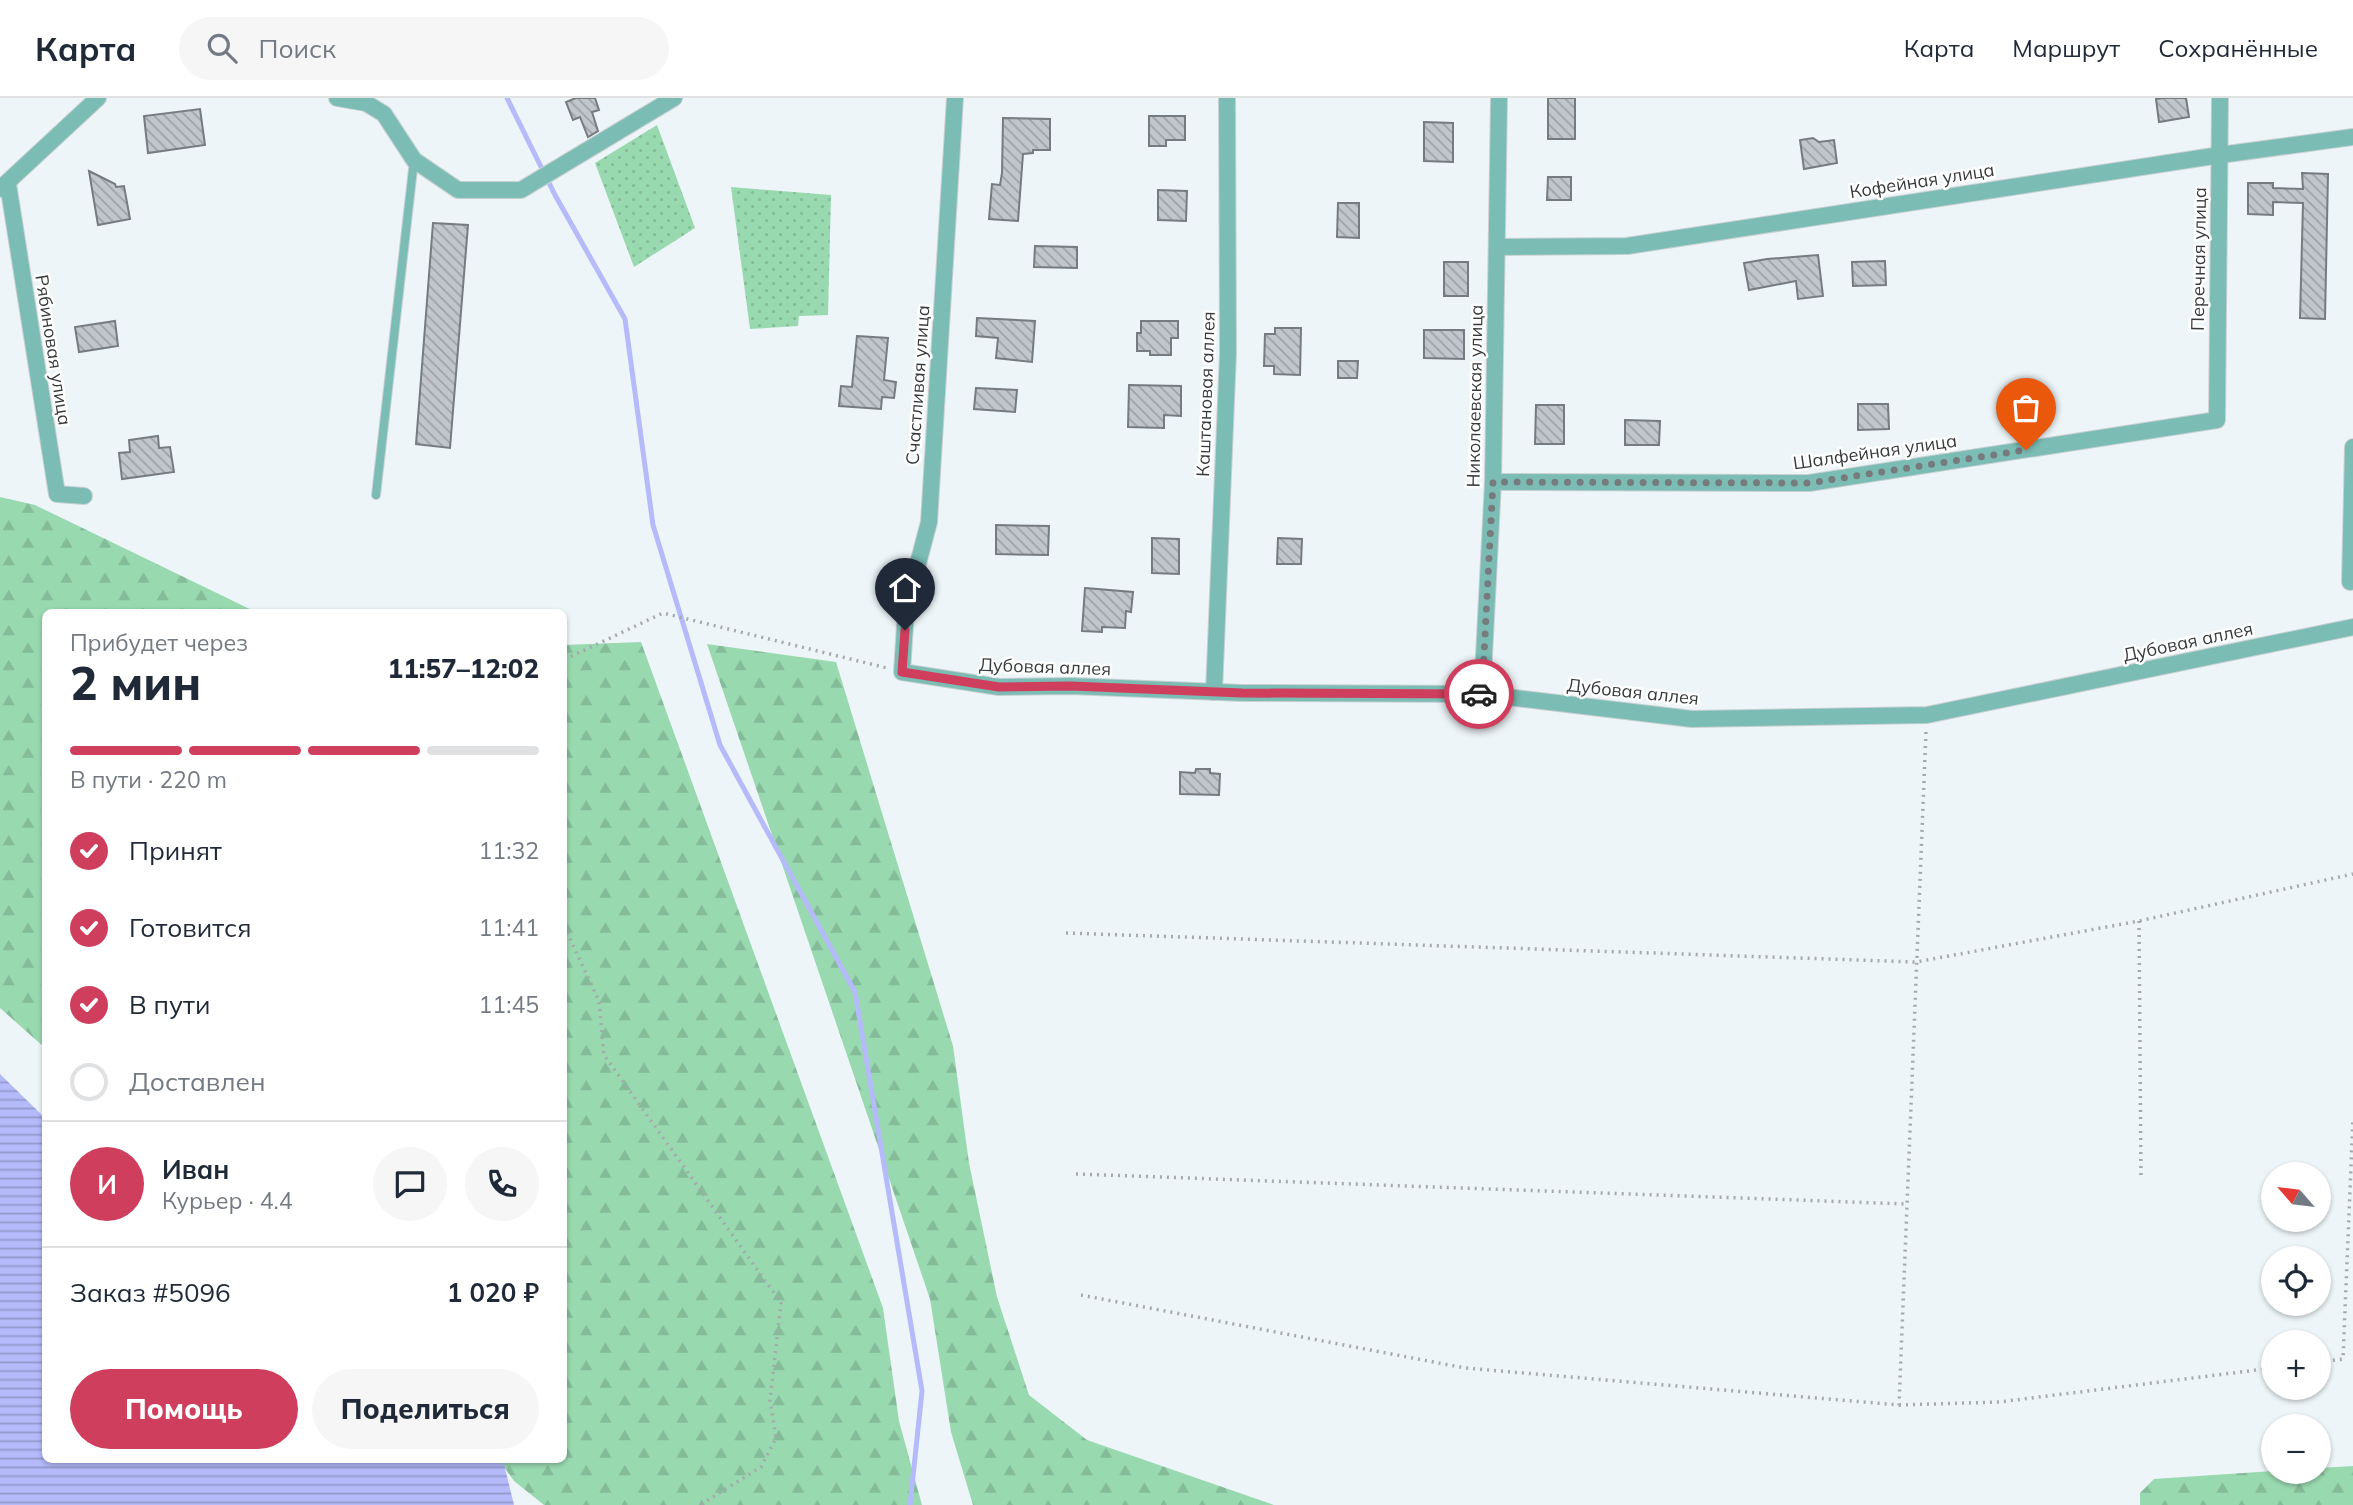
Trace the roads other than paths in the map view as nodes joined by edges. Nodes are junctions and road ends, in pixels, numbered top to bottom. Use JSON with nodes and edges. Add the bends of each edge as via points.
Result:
{"nodes":[{"id":1,"x":98,"y":98,"type":"edge"},
{"id":2,"x":337,"y":98,"type":"edge"},
{"id":3,"x":674,"y":98,"type":"edge"},
{"id":4,"x":956,"y":98,"type":"edge"},
{"id":5,"x":1227,"y":98,"type":"edge"},
{"id":6,"x":1499,"y":98,"type":"edge"},
{"id":7,"x":2220,"y":98,"type":"edge"},
{"id":8,"x":2353,"y":137,"type":"edge"},
{"id":9,"x":2220,"y":155,"type":"junction"},
{"id":10,"x":414,"y":160,"type":"junction"},
{"id":11,"x":4,"y":187,"type":"edge"},
{"id":12,"x":1497,"y":247,"type":"junction"},
{"id":13,"x":2217,"y":420,"type":"joint"},
{"id":14,"x":2353,"y":447,"type":"edge"},
{"id":15,"x":1493,"y":482,"type":"junction"},
{"id":16,"x":376,"y":495,"type":"dead end"},
{"id":17,"x":83,"y":496,"type":"dead end"},
{"id":18,"x":2350,"y":582,"type":"dead end"},
{"id":19,"x":2353,"y":627,"type":"edge"},
{"id":20,"x":902,"y":672,"type":"joint"},
{"id":21,"x":1214,"y":692,"type":"junction"},
{"id":22,"x":1482,"y":694,"type":"junction"}],
"edges":[{"from":1,"to":11,"type":"street"},
{"from":2,"to":10,"type":"street","via":[[366,103],[384,114]]},
{"from":3,"to":10,"type":"street","via":[[521,190],[458,190]]},
{"from":4,"to":20,"type":"street","name":"Счастливая улица","via":[[929,522],[906,609]]},
{"from":5,"to":21,"type":"street","name":"Каштановая аллея","via":[[1228,353]]},
{"from":6,"to":12,"type":"street","name":"Николаевская улица"},
{"from":7,"to":9,"type":"street","name":"Перечная улица"},
{"from":8,"to":9,"type":"street","name":"Кофейная улица"},
{"from":9,"to":12,"type":"street","name":"Кофейная улица","via":[[1627,246]]},
{"from":9,"to":13,"type":"street","name":"Перечная улица"},
{"from":10,"to":16,"type":"lane"},
{"from":11,"to":17,"type":"street","name":"Рябиновая улица","via":[[57,494]]},
{"from":12,"to":15,"type":"street","name":"Николаевская улица"},
{"from":13,"to":15,"type":"street","name":"Шалфейная улица","via":[[1809,483]]},
{"from":14,"to":18,"type":"street"},
{"from":15,"to":22,"type":"street","name":"Николаевская улица"},
{"from":19,"to":22,"type":"street","name":"Дубовая аллея","via":[[1927,715],[1692,719]]},
{"from":20,"to":21,"type":"street","name":"Дубовая аллея","via":[[999,687]]},
{"from":21,"to":22,"type":"street","name":"Дубовая аллея"}]}
